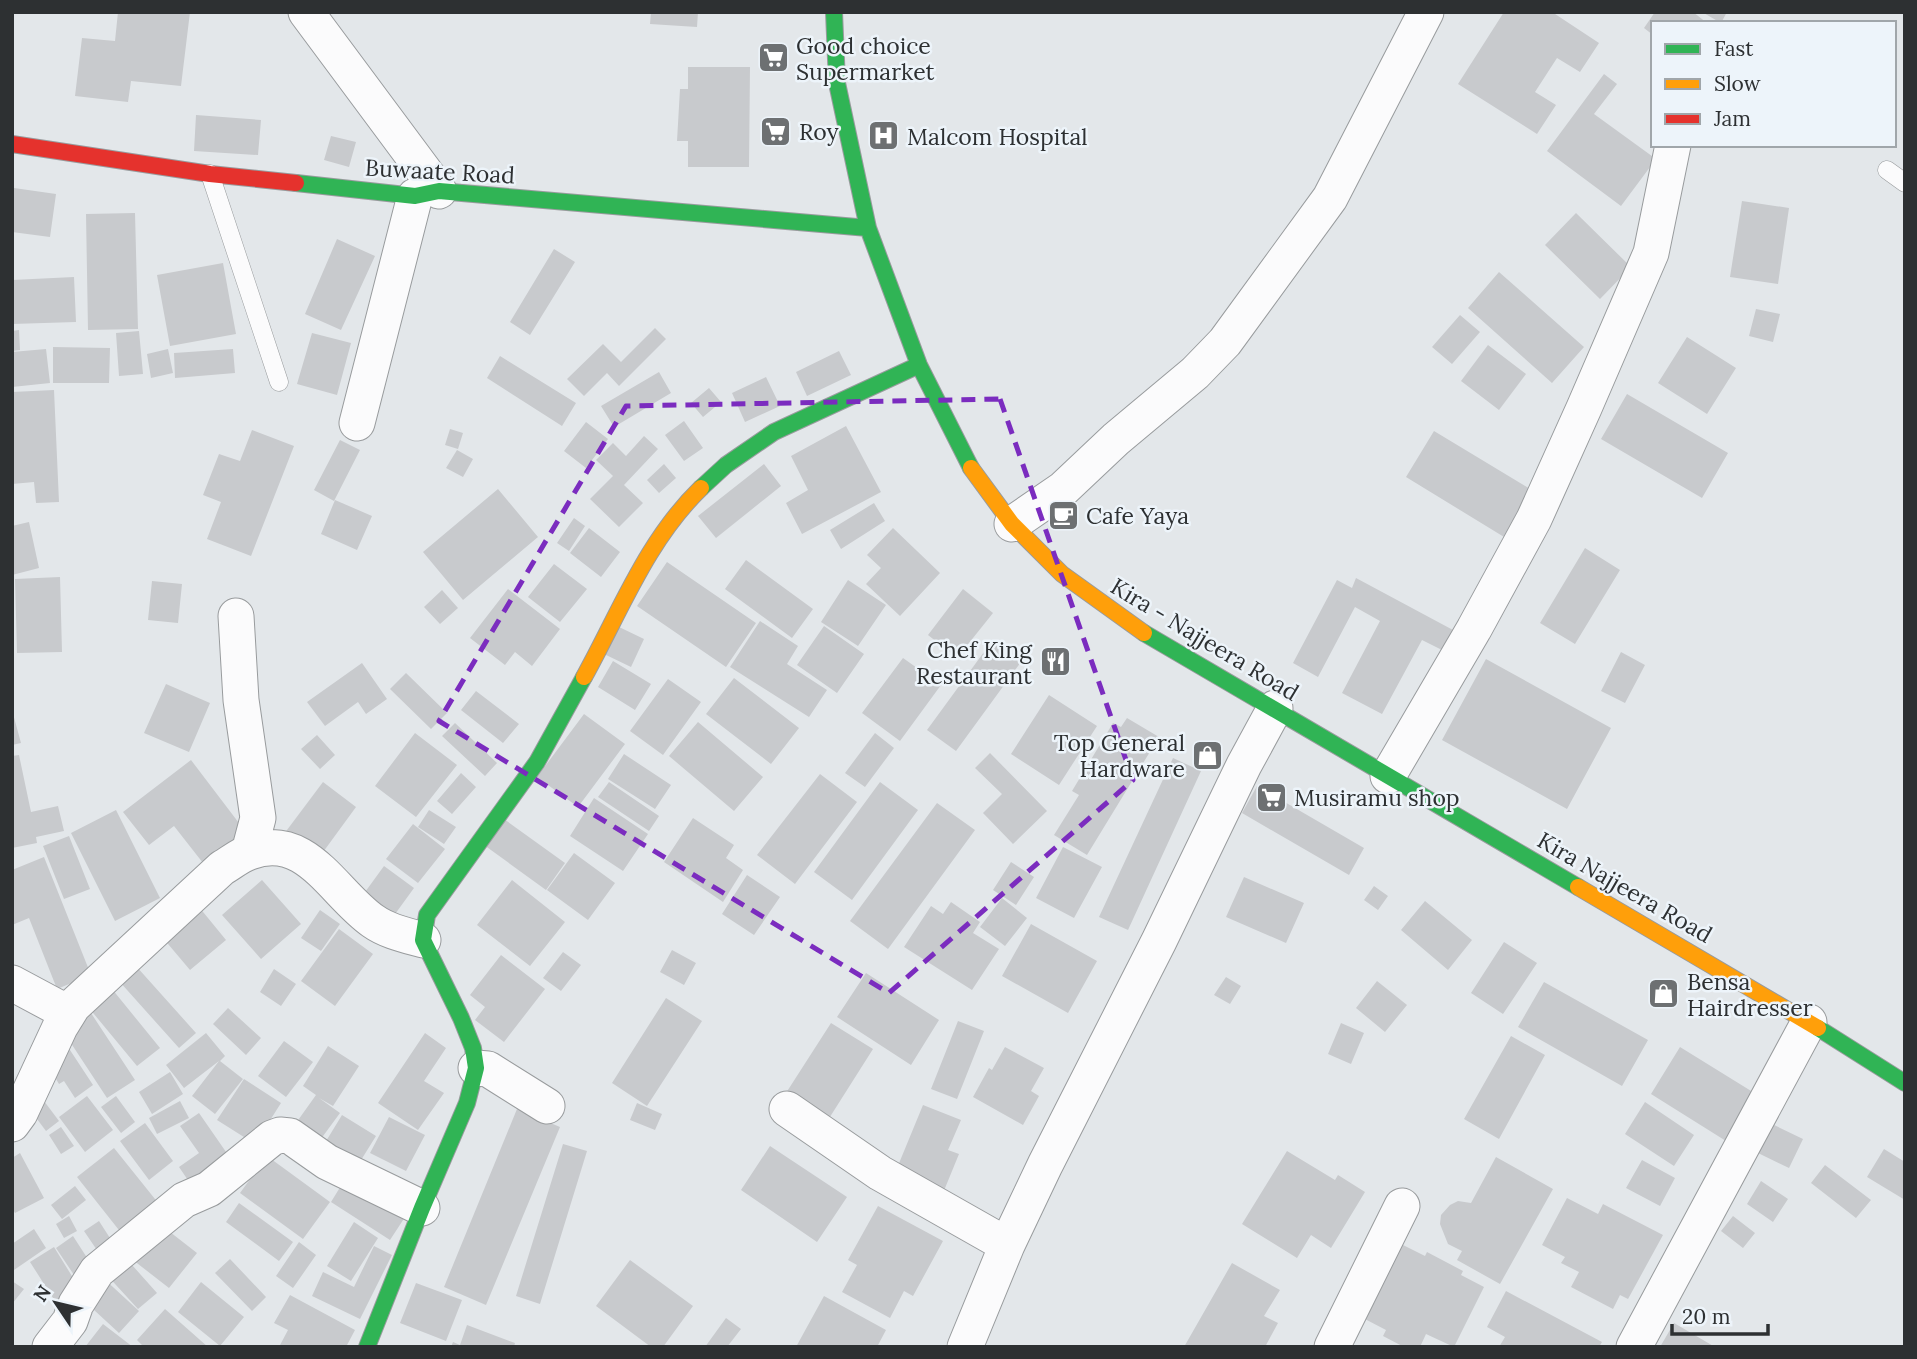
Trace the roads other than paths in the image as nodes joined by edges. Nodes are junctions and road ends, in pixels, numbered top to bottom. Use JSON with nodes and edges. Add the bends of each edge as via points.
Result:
{"nodes":[{"id":1,"x":306,"y":12,"type":"edge"},
{"id":2,"x":834,"y":12,"type":"edge"},
{"id":3,"x":1426,"y":12,"type":"edge"},
{"id":4,"x":12,"y":144,"type":"edge"},
{"id":5,"x":1673,"y":147,"type":"edge"},
{"id":6,"x":1887,"y":170,"type":"dead end"},
{"id":7,"x":210,"y":174,"type":"junction"},
{"id":8,"x":1905,"y":183,"type":"edge"},
{"id":9,"x":427,"y":194,"type":"junction"},
{"id":10,"x":868,"y":228,"type":"junction"},
{"id":11,"x":919,"y":365,"type":"junction"},
{"id":12,"x":279,"y":382,"type":"dead end"},
{"id":13,"x":358,"y":423,"type":"dead end"},
{"id":14,"x":1012,"y":524,"type":"junction"},
{"id":15,"x":236,"y":616,"type":"dead end"},
{"id":16,"x":1275,"y":708,"type":"junction"},
{"id":17,"x":1319,"y":736,"type":"joint"},
{"id":18,"x":1388,"y":776,"type":"junction"},
{"id":19,"x":249,"y":852,"type":"junction"},
{"id":20,"x":423,"y":940,"type":"junction"},
{"id":21,"x":12,"y":983,"type":"edge"},
{"id":22,"x":68,"y":1013,"type":"junction"},
{"id":23,"x":1809,"y":1022,"type":"junction"},
{"id":24,"x":476,"y":1068,"type":"junction"},
{"id":25,"x":1903,"y":1080,"type":"edge"},
{"id":26,"x":547,"y":1106,"type":"dead end"},
{"id":27,"x":787,"y":1109,"type":"dead end"},
{"id":28,"x":12,"y":1124,"type":"edge"},
{"id":29,"x":1402,"y":1206,"type":"dead end"},
{"id":30,"x":422,"y":1208,"type":"junction"},
{"id":31,"x":1007,"y":1245,"type":"junction"},
{"id":32,"x":50,"y":1347,"type":"edge"},
{"id":33,"x":367,"y":1347,"type":"edge"},
{"id":34,"x":964,"y":1347,"type":"edge"},
{"id":35,"x":1332,"y":1347,"type":"edge"},
{"id":36,"x":1634,"y":1347,"type":"edge"}],
"edges":[{"from":1,"to":9,"type":"street"},
{"from":2,"to":10,"type":"street","name":"Kira - Najjeera Road","via":[[837,83]]},
{"from":3,"to":14,"type":"street","via":[[1331,198],[1225,342],[1063,489]]},
{"from":4,"to":7,"type":"street","name":"Buwaate Road"},
{"from":5,"to":18,"type":"street","via":[[1651,253],[1584,408],[1475,629]]},
{"from":6,"to":8,"type":"lane"},
{"from":7,"to":9,"type":"street","name":"Buwaate Road"},
{"from":7,"to":12,"type":"lane"},
{"from":9,"to":10,"type":"street","name":"Buwaate Road"},
{"from":9,"to":13,"type":"street"},
{"from":10,"to":11,"type":"street","name":"Kira - Najjeera Road"},
{"from":11,"to":14,"type":"street","name":"Kira - Najjeera Road","via":[[968,463]]},
{"from":11,"to":20,"type":"street","via":[[774,432],[726,465],[690,499],[640,569],[537,762],[427,915]]},
{"from":14,"to":16,"type":"street","name":"Kira - Najjeera Road","via":[[1062,574],[1130,625]]},
{"from":15,"to":19,"type":"street","via":[[241,700],[258,818]]},
{"from":16,"to":17,"type":"street","name":"Kira - Najjeera Road"},
{"from":16,"to":31,"type":"street"},
{"from":17,"to":18,"type":"street","name":"Kira Najjeera Road"},
{"from":18,"to":23,"type":"street","name":"Kira Najjeera Road"},
{"from":19,"to":20,"type":"street","via":[[286,847],[316,867],[372,920]]},
{"from":19,"to":22,"type":"street","via":[[222,869]]},
{"from":20,"to":24,"type":"street","via":[[461,1018]]},
{"from":21,"to":22,"type":"street"},
{"from":22,"to":28,"type":"street"},
{"from":23,"to":25,"type":"street","name":"Kira Najjeera Road"},
{"from":23,"to":36,"type":"street"},
{"from":24,"to":26,"type":"street","via":[[488,1069]]},
{"from":24,"to":30,"type":"street","via":[[467,1103]]},
{"from":27,"to":31,"type":"street","via":[[880,1173]]},
{"from":29,"to":35,"type":"street"},
{"from":30,"to":32,"type":"street","via":[[327,1162],[290,1136],[280,1135],[209,1189],[184,1200],[97,1271]]},
{"from":30,"to":33,"type":"street"},
{"from":31,"to":34,"type":"street"}]}
